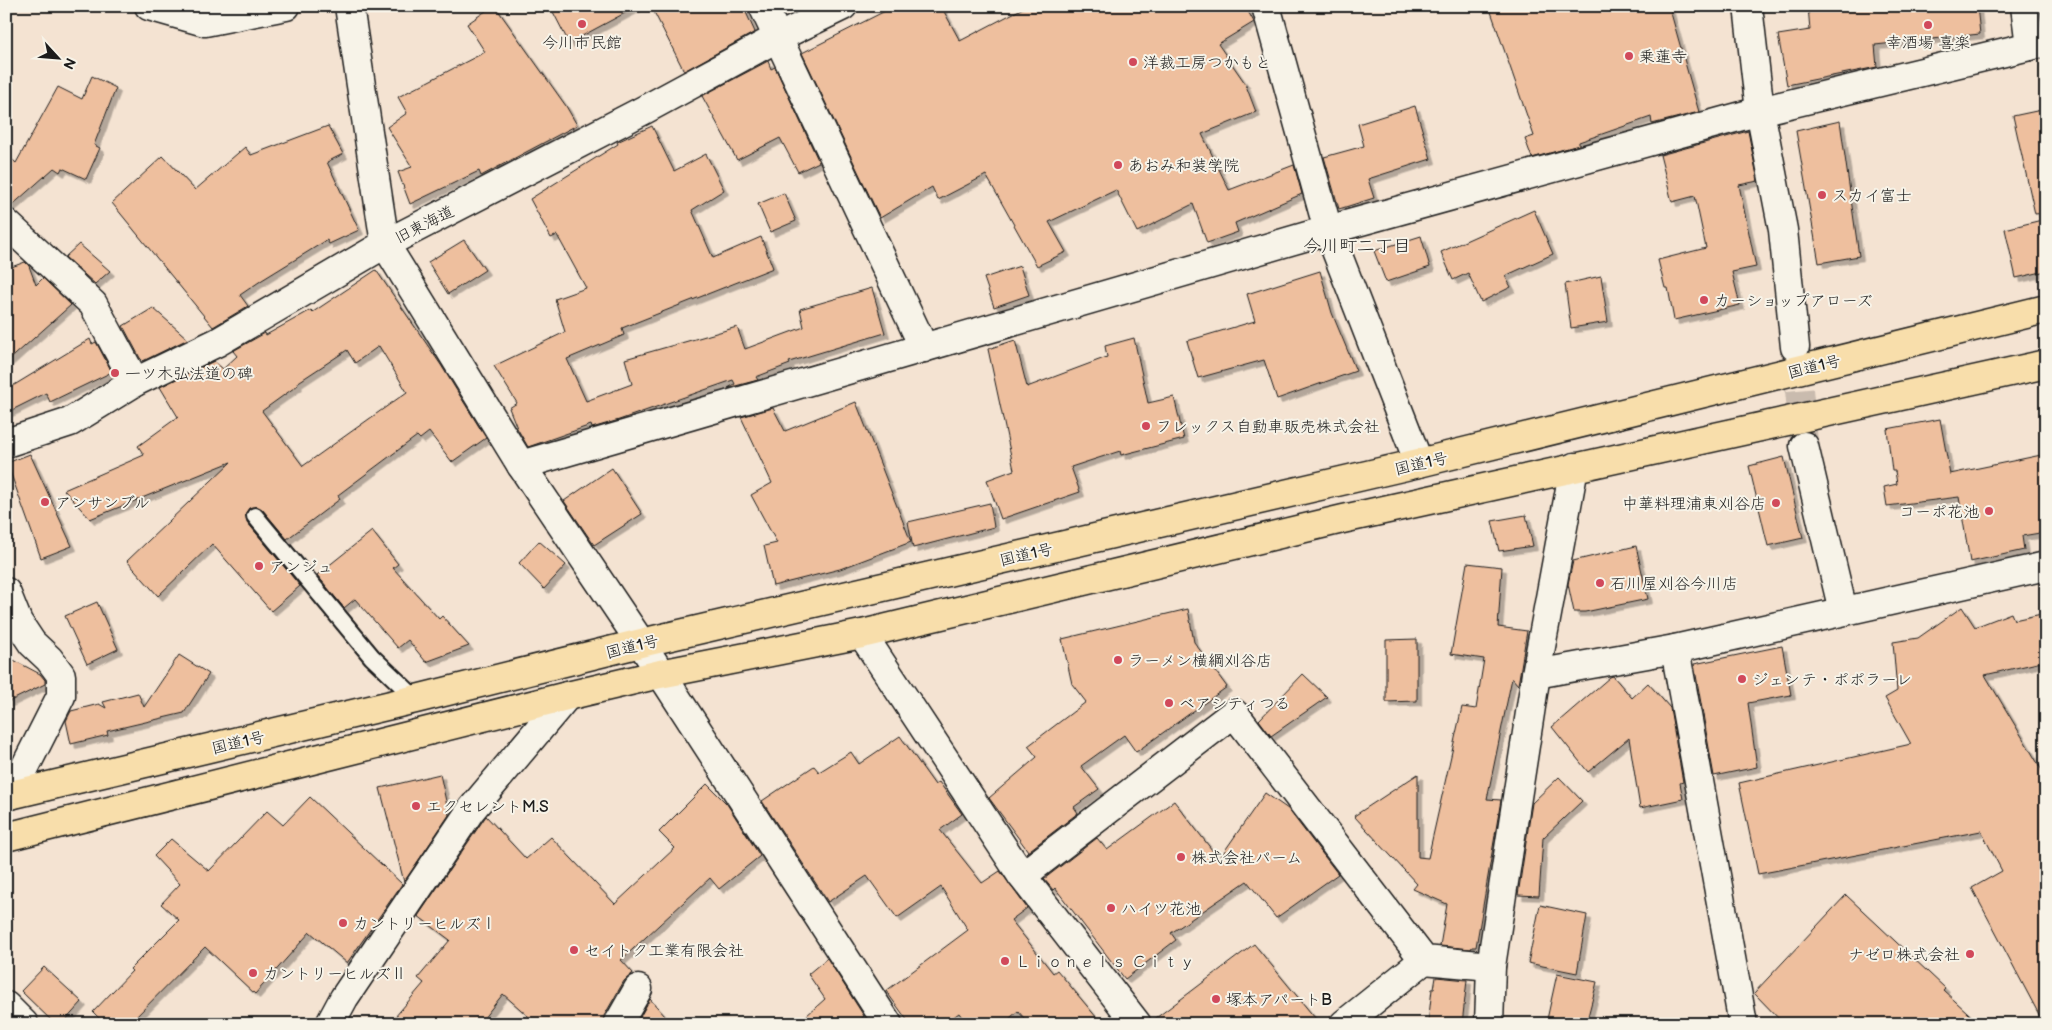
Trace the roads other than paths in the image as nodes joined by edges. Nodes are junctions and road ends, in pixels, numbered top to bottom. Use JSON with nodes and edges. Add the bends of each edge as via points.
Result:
{"nodes":[{"id":1,"x":149,"y":6,"type":"edge"},
{"id":2,"x":286,"y":6,"type":"edge"},
{"id":3,"x":348,"y":6,"type":"edge"},
{"id":4,"x":762,"y":6,"type":"edge"},
{"id":5,"x":843,"y":6,"type":"edge"},
{"id":6,"x":1266,"y":6,"type":"edge"},
{"id":7,"x":1748,"y":6,"type":"edge"},
{"id":8,"x":2025,"y":6,"type":"edge"},
{"id":9,"x":776,"y":38,"type":"junction"},
{"id":10,"x":2038,"y":44,"type":"edge"},
{"id":11,"x":1760,"y":111,"type":"junction"},
{"id":12,"x":6,"y":223,"type":"edge"},
{"id":13,"x":1328,"y":230,"type":"junction"},
{"id":14,"x":385,"y":244,"type":"junction"},
{"id":15,"x":2046,"y":309,"type":"edge"},
{"id":16,"x":1795,"y":347,"type":"tunnel mouth"},
{"id":17,"x":924,"y":348,"type":"junction"},
{"id":18,"x":2046,"y":364,"type":"edge"},
{"id":19,"x":135,"y":382,"type":"junction"},
{"id":20,"x":6,"y":443,"type":"edge"},
{"id":21,"x":1804,"y":446,"type":"tunnel mouth"},
{"id":22,"x":1419,"y":463,"type":"junction"},
{"id":23,"x":521,"y":465,"type":"junction"},
{"id":24,"x":1574,"y":467,"type":"junction"},
{"id":25,"x":255,"y":516,"type":"dead end"},
{"id":26,"x":2046,"y":566,"type":"edge"},
{"id":27,"x":6,"y":592,"type":"edge"},
{"id":28,"x":1843,"y":611,"type":"junction"},
{"id":29,"x":862,"y":634,"type":"junction"},
{"id":30,"x":641,"y":643,"type":"junction"},
{"id":31,"x":1675,"y":648,"type":"junction"},
{"id":32,"x":660,"y":674,"type":"junction"},
{"id":33,"x":1536,"y":674,"type":"junction"},
{"id":34,"x":567,"y":696,"type":"junction"},
{"id":35,"x":416,"y":700,"type":"junction"},
{"id":36,"x":9,"y":796,"type":"edge"},
{"id":37,"x":6,"y":837,"type":"edge"},
{"id":38,"x":1022,"y":876,"type":"junction"},
{"id":39,"x":1424,"y":960,"type":"junction"},
{"id":40,"x":1491,"y":966,"type":"junction"},
{"id":41,"x":638,"y":989,"type":"dead end"},
{"id":42,"x":6,"y":1006,"type":"edge"},
{"id":43,"x":24,"y":1024,"type":"edge"},
{"id":44,"x":330,"y":1024,"type":"edge"},
{"id":45,"x":618,"y":1024,"type":"edge"},
{"id":46,"x":888,"y":1024,"type":"edge"},
{"id":47,"x":1137,"y":1024,"type":"edge"},
{"id":48,"x":1344,"y":1024,"type":"edge"},
{"id":49,"x":1489,"y":1024,"type":"edge"},
{"id":50,"x":1743,"y":1024,"type":"edge"}],
"edges":[{"from":1,"to":2,"type":"street","via":[[205,22]]},
{"from":3,"to":14,"type":"street"},
{"from":4,"to":9,"type":"street"},
{"from":5,"to":9,"type":"street","name":"旧東海道"},
{"from":6,"to":13,"type":"street"},
{"from":7,"to":11,"type":"street"},
{"from":8,"to":10,"type":"street"},
{"from":9,"to":14,"type":"street","name":"旧東海道"},
{"from":9,"to":17,"type":"street"},
{"from":10,"to":11,"type":"street"},
{"from":11,"to":13,"type":"street"},
{"from":11,"to":16,"type":"street","via":[[1783,230]]},
{"from":12,"to":19,"type":"street","via":[[92,304]]},
{"from":13,"to":17,"type":"street"},
{"from":13,"to":22,"type":"street"},
{"from":14,"to":19,"type":"street","name":"旧東海道","via":[[218,342]]},
{"from":14,"to":23,"type":"street"},
{"from":15,"to":22,"type":"highway","name":"国道1号"},
{"from":17,"to":23,"type":"street"},
{"from":18,"to":24,"type":"highway","name":"国道1号"},
{"from":19,"to":20,"type":"street","name":"旧東海道","via":[[70,422]]},
{"from":21,"to":28,"type":"street"},
{"from":22,"to":30,"type":"highway","name":"国道1号"},
{"from":23,"to":30,"type":"street"},
{"from":24,"to":29,"type":"highway","name":"国道1号","via":[[1197,552]]},
{"from":24,"to":33,"type":"street"},
{"from":25,"to":35,"type":"lane","via":[[372,657]]},
{"from":26,"to":28,"type":"street"},
{"from":27,"to":36,"type":"street","via":[[18,622],[61,675],[61,696]]},
{"from":28,"to":31,"type":"street"},
{"from":29,"to":32,"type":"highway","name":"国道1号"},
{"from":29,"to":38,"type":"street"},
{"from":30,"to":32,"type":"street"},
{"from":30,"to":35,"type":"highway","name":"国道1号"},
{"from":31,"to":33,"type":"street"},
{"from":31,"to":50,"type":"street"},
{"from":32,"to":34,"type":"highway","name":"国道1号"},
{"from":32,"to":46,"type":"street"},
{"from":33,"to":40,"type":"street"},
{"from":34,"to":37,"type":"highway","name":"国道1号"},
{"from":34,"to":44,"type":"street","via":[[471,810],[344,998]]},
{"from":35,"to":36,"type":"highway","name":"国道1号"},
{"from":38,"to":39,"type":"street","via":[[1234,713]]},
{"from":38,"to":47,"type":"street"},
{"from":39,"to":40,"type":"street"},
{"from":39,"to":48,"type":"street"},
{"from":40,"to":49,"type":"street"},
{"from":41,"to":45,"type":"street"},
{"from":42,"to":43,"type":"street"}]}
